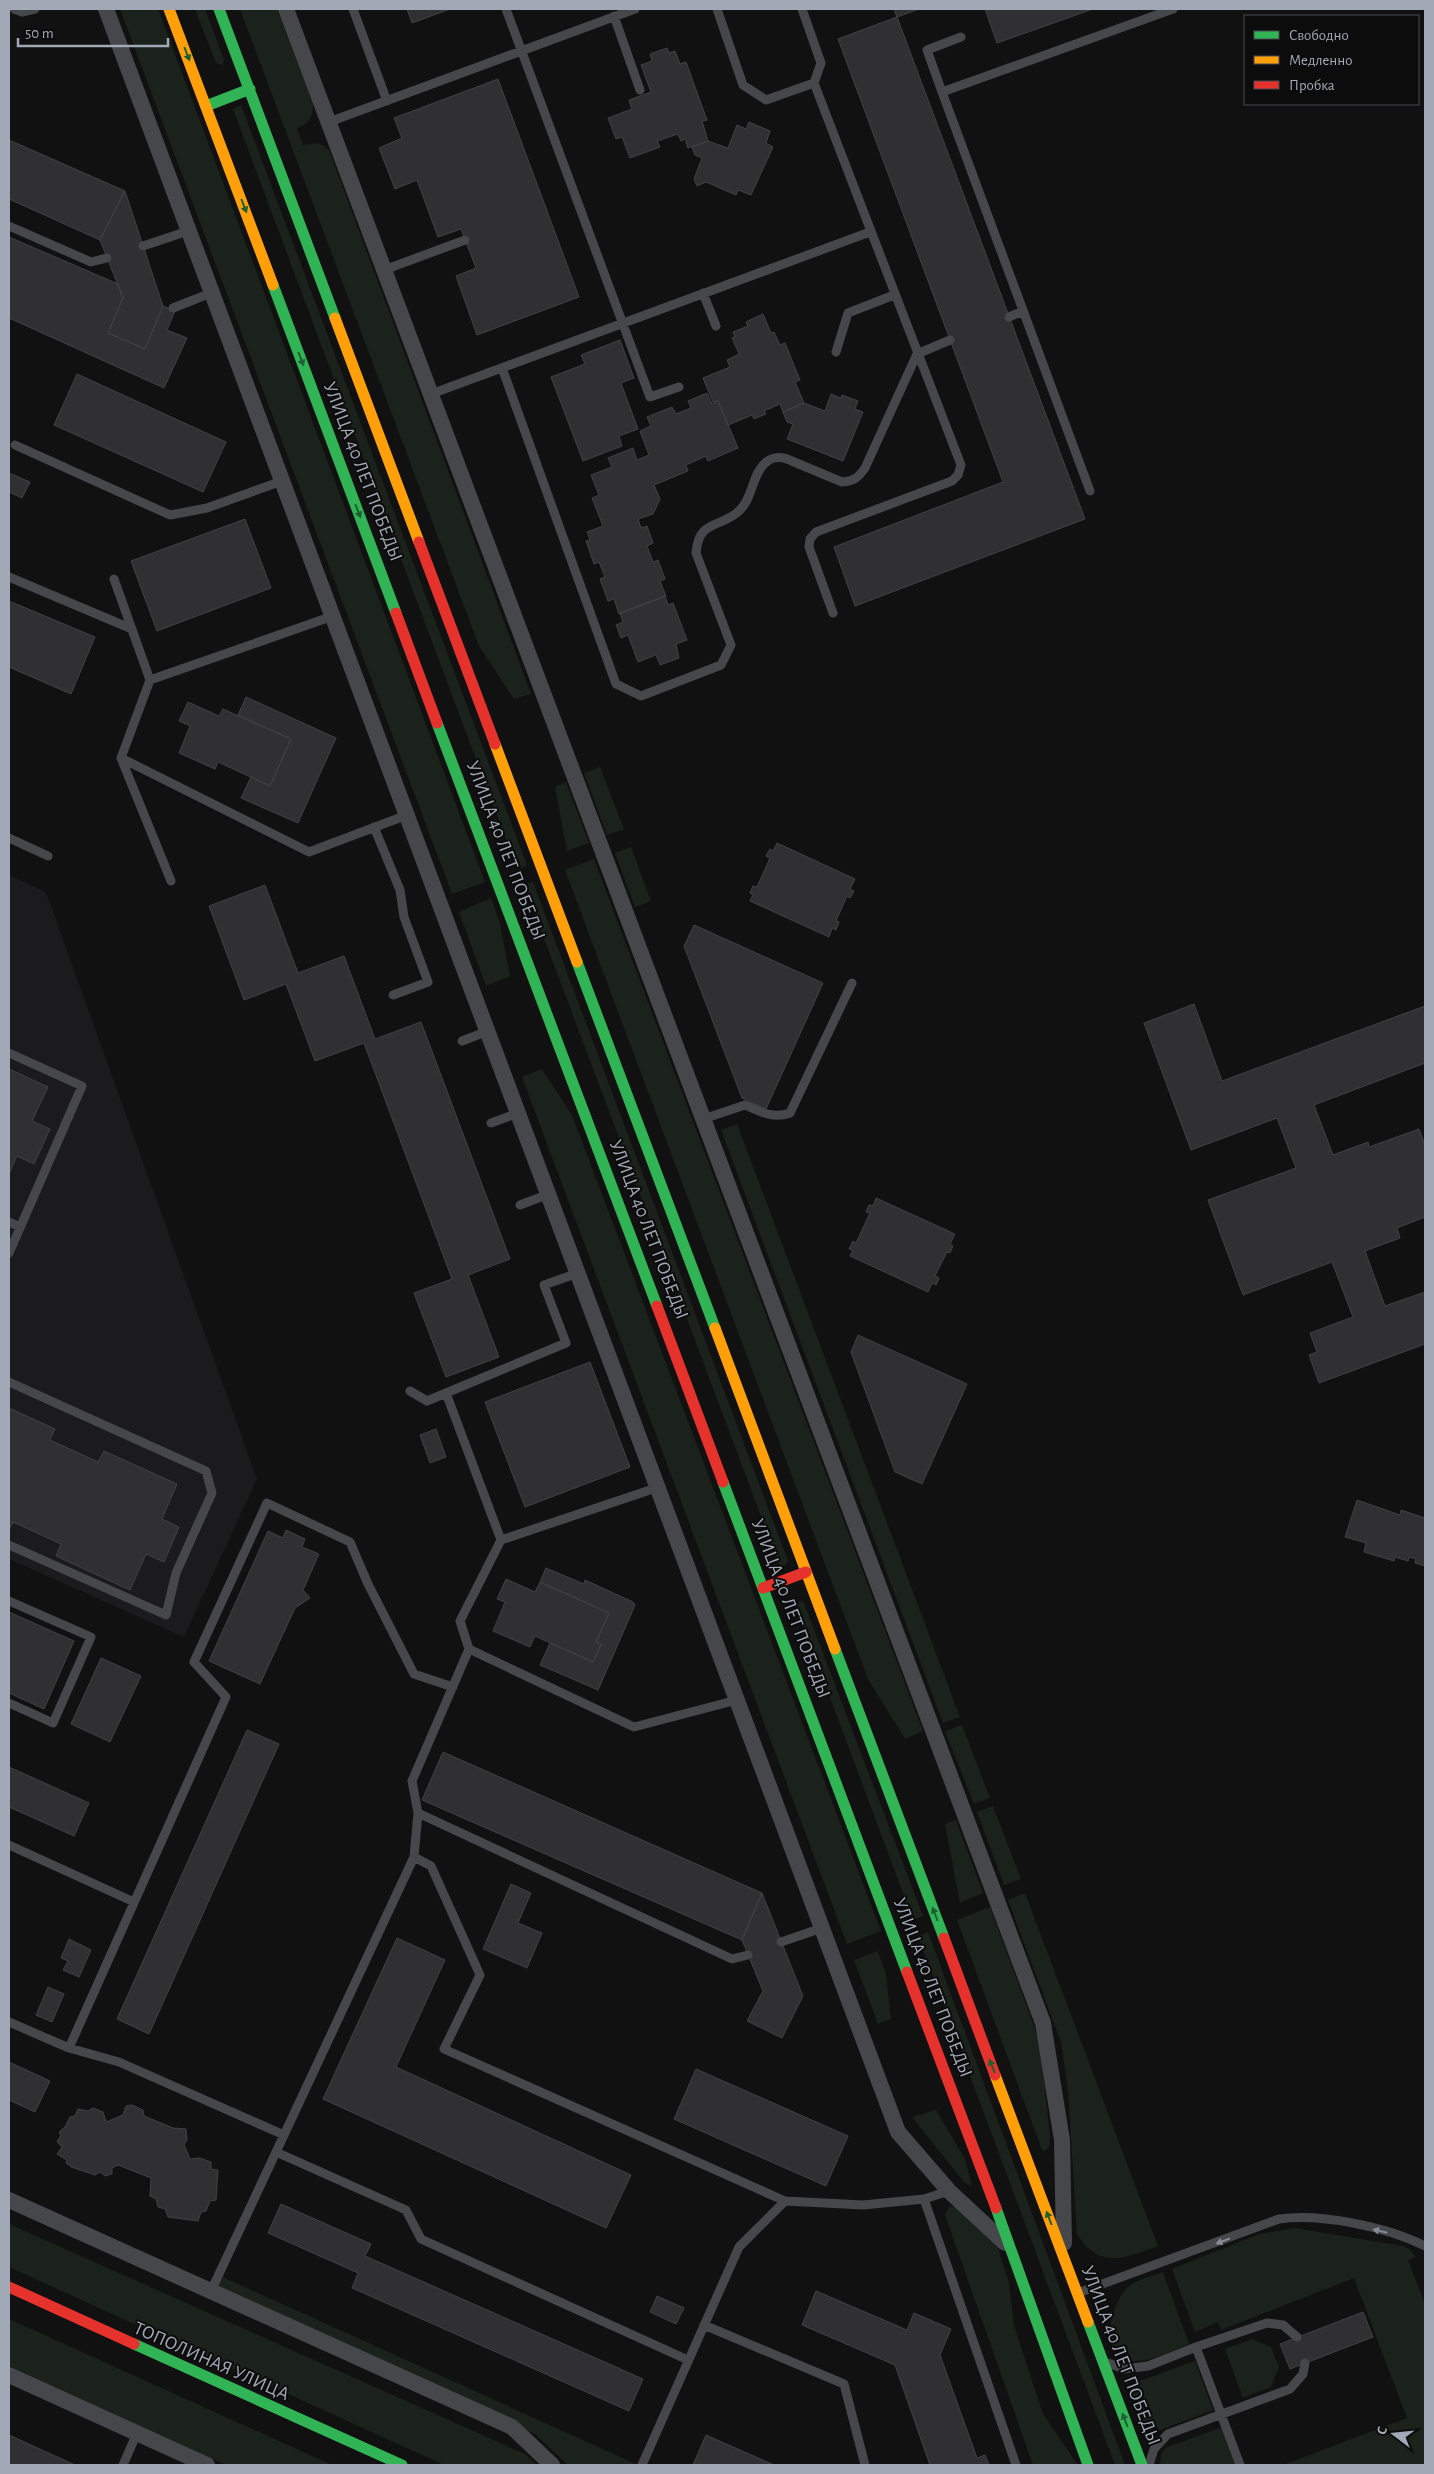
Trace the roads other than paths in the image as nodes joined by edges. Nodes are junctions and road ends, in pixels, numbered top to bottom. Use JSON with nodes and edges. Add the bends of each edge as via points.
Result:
{"nodes":[{"id":1,"x":14,"y":9,"type":"edge"},
{"id":2,"x":35,"y":9,"type":"edge"},
{"id":3,"x":106,"y":9,"type":"edge"},
{"id":4,"x":169,"y":9,"type":"edge"},
{"id":5,"x":220,"y":9,"type":"edge"},
{"id":6,"x":286,"y":9,"type":"edge"},
{"id":7,"x":353,"y":9,"type":"edge"},
{"id":8,"x":506,"y":9,"type":"edge"},
{"id":9,"x":635,"y":9,"type":"edge"},
{"id":10,"x":717,"y":9,"type":"edge"},
{"id":11,"x":802,"y":9,"type":"edge"},
{"id":12,"x":1173,"y":9,"type":"edge"},
{"id":13,"x":614,"y":16,"type":"junction"},
{"id":14,"x":961,"y":38,"type":"dead end"},
{"id":15,"x":521,"y":51,"type":"junction"},
{"id":16,"x":814,"y":83,"type":"junction"},
{"id":17,"x":250,"y":89,"type":"junction"},
{"id":18,"x":640,"y":90,"type":"dead end"},
{"id":19,"x":942,"y":92,"type":"junction"},
{"id":20,"x":387,"y":101,"type":"junction"},
{"id":21,"x":206,"y":106,"type":"junction"},
{"id":22,"x":329,"y":122,"type":"junction"},
{"id":23,"x":9,"y":226,"type":"edge"},
{"id":24,"x":188,"y":231,"type":"junction"},
{"id":25,"x":870,"y":232,"type":"junction"},
{"id":26,"x":465,"y":240,"type":"dead end"},
{"id":27,"x":143,"y":246,"type":"dead end"},
{"id":28,"x":107,"y":258,"type":"dead end"},
{"id":29,"x":384,"y":270,"type":"junction"},
{"id":30,"x":211,"y":293,"type":"junction"},
{"id":31,"x":704,"y":293,"type":"junction"},
{"id":32,"x":894,"y":295,"type":"junction"},
{"id":33,"x":173,"y":308,"type":"dead end"},
{"id":34,"x":1024,"y":311,"type":"junction"},
{"id":35,"x":1009,"y":317,"type":"dead end"},
{"id":36,"x":622,"y":323,"type":"junction"},
{"id":37,"x":716,"y":326,"type":"dead end"},
{"id":38,"x":950,"y":340,"type":"dead end"},
{"id":39,"x":836,"y":352,"type":"dead end"},
{"id":40,"x":917,"y":354,"type":"junction"},
{"id":41,"x":502,"y":368,"type":"junction"},
{"id":42,"x":679,"y":387,"type":"dead end"},
{"id":43,"x":431,"y":394,"type":"junction"},
{"id":44,"x":14,"y":445,"type":"dead end"},
{"id":45,"x":282,"y":481,"type":"junction"},
{"id":46,"x":1090,"y":491,"type":"dead end"},
{"id":47,"x":9,"y":577,"type":"edge"},
{"id":48,"x":114,"y":579,"type":"dead end"},
{"id":49,"x":833,"y":613,"type":"dead end"},
{"id":50,"x":332,"y":616,"type":"junction"},
{"id":51,"x":132,"y":629,"type":"junction"},
{"id":52,"x":150,"y":680,"type":"junction"},
{"id":53,"x":121,"y":758,"type":"junction"},
{"id":54,"x":407,"y":815,"type":"junction"},
{"id":55,"x":374,"y":827,"type":"junction"},
{"id":56,"x":9,"y":838,"type":"edge"},
{"id":57,"x":48,"y":856,"type":"dead end"},
{"id":58,"x":171,"y":881,"type":"dead end"},
{"id":59,"x":852,"y":983,"type":"dead end"},
{"id":60,"x":393,"y":995,"type":"dead end"},
{"id":61,"x":488,"y":1031,"type":"junction"},
{"id":62,"x":462,"y":1041,"type":"dead end"},
{"id":63,"x":9,"y":1053,"type":"edge"},
{"id":64,"x":518,"y":1113,"type":"junction"},
{"id":65,"x":703,"y":1119,"type":"junction"},
{"id":66,"x":491,"y":1123,"type":"dead end"},
{"id":67,"x":548,"y":1194,"type":"junction"},
{"id":68,"x":520,"y":1205,"type":"dead end"},
{"id":69,"x":9,"y":1222,"type":"edge"},
{"id":70,"x":20,"y":1227,"type":"junction"},
{"id":71,"x":9,"y":1253,"type":"edge"},
{"id":72,"x":578,"y":1273,"type":"junction"},
{"id":73,"x":9,"y":1382,"type":"edge"},
{"id":74,"x":410,"y":1391,"type":"dead end"},
{"id":75,"x":446,"y":1393,"type":"junction"},
{"id":76,"x":656,"y":1488,"type":"junction"},
{"id":77,"x":502,"y":1540,"type":"junction"},
{"id":78,"x":9,"y":1544,"type":"edge"},
{"id":79,"x":806,"y":1572,"type":"junction"},
{"id":80,"x":763,"y":1588,"type":"junction"},
{"id":81,"x":9,"y":1601,"type":"edge"},
{"id":82,"x":469,"y":1649,"type":"junction"},
{"id":83,"x":452,"y":1687,"type":"junction"},
{"id":84,"x":737,"y":1700,"type":"junction"},
{"id":85,"x":9,"y":1703,"type":"edge"},
{"id":86,"x":418,"y":1813,"type":"junction"},
{"id":87,"x":9,"y":1845,"type":"edge"},
{"id":88,"x":414,"y":1857,"type":"junction"},
{"id":89,"x":134,"y":1902,"type":"junction"},
{"id":90,"x":822,"y":1928,"type":"junction"},
{"id":91,"x":782,"y":1942,"type":"dead end"},
{"id":92,"x":748,"y":1955,"type":"dead end"},
{"id":93,"x":9,"y":2022,"type":"edge"},
{"id":94,"x":69,"y":2048,"type":"junction"},
{"id":95,"x":284,"y":2135,"type":"junction"},
{"id":96,"x":276,"y":2152,"type":"junction"},
{"id":97,"x":949,"y":2191,"type":"junction"},
{"id":98,"x":924,"y":2199,"type":"junction"},
{"id":99,"x":9,"y":2200,"type":"edge"},
{"id":100,"x":785,"y":2201,"type":"junction"},
{"id":101,"x":1425,"y":2246,"type":"edge"},
{"id":102,"x":1011,"y":2248,"type":"junction"},
{"id":103,"x":1065,"y":2260,"type":"junction"},
{"id":104,"x":9,"y":2287,"type":"edge"},
{"id":105,"x":211,"y":2291,"type":"junction"},
{"id":106,"x":1077,"y":2293,"type":"junction"},
{"id":107,"x":704,"y":2325,"type":"junction"},
{"id":108,"x":1297,"y":2337,"type":"dead end"},
{"id":109,"x":1196,"y":2347,"type":"junction"},
{"id":110,"x":688,"y":2360,"type":"junction"},
{"id":111,"x":1103,"y":2361,"type":"junction"},
{"id":112,"x":1305,"y":2363,"type":"dead end"},
{"id":113,"x":9,"y":2374,"type":"edge"},
{"id":114,"x":1221,"y":2414,"type":"junction"},
{"id":115,"x":137,"y":2433,"type":"junction"},
{"id":116,"x":123,"y":2465,"type":"edge"},
{"id":117,"x":207,"y":2465,"type":"edge"},
{"id":118,"x":402,"y":2465,"type":"edge"},
{"id":119,"x":552,"y":2465,"type":"edge"},
{"id":120,"x":642,"y":2465,"type":"edge"},
{"id":121,"x":865,"y":2465,"type":"edge"},
{"id":122,"x":1016,"y":2465,"type":"edge"},
{"id":123,"x":1088,"y":2465,"type":"edge"},
{"id":124,"x":1142,"y":2465,"type":"edge"},
{"id":125,"x":1149,"y":2465,"type":"edge"},
{"id":126,"x":1240,"y":2465,"type":"edge"}],
"edges":[{"from":1,"to":2,"type":"lane","via":[[22,12]]},
{"from":3,"to":24,"type":"street"},
{"from":4,"to":21,"type":"main road","name":"УЛИЦА 40 ЛЕТ ПОБЕДЫ","one_way":true},
{"from":5,"to":17,"type":"main road","name":"УЛИЦА 40 ЛЕТ ПОБЕДЫ"},
{"from":6,"to":22,"type":"street","name":"УЛИЦА 40 ЛЕТ ПОБЕДЫ"},
{"from":7,"to":20,"type":"lane"},
{"from":8,"to":15,"type":"lane"},
{"from":9,"to":13,"type":"lane"},
{"from":10,"to":16,"type":"lane","via":[[743,85],[766,100]]},
{"from":11,"to":16,"type":"lane","via":[[821,62]]},
{"from":12,"to":19,"type":"lane"},
{"from":13,"to":15,"type":"lane"},
{"from":13,"to":18,"type":"lane"},
{"from":14,"to":19,"type":"lane","via":[[927,50]]},
{"from":15,"to":20,"type":"lane"},
{"from":15,"to":36,"type":"lane"},
{"from":16,"to":25,"type":"lane"},
{"from":17,"to":21,"type":"main road"},
{"from":17,"to":79,"type":"main road","name":"УЛИЦА 40 ЛЕТ ПОБЕДЫ"},
{"from":19,"to":34,"type":"lane"},
{"from":20,"to":22,"type":"lane"},
{"from":21,"to":80,"type":"main road","name":"УЛИЦА 40 ЛЕТ ПОБЕДЫ","one_way":true},
{"from":22,"to":29,"type":"street","name":"УЛИЦА 40 ЛЕТ ПОБЕДЫ"},
{"from":23,"to":28,"type":"lane","via":[[91,262]]},
{"from":24,"to":27,"type":"lane"},
{"from":24,"to":30,"type":"street"},
{"from":25,"to":31,"type":"lane"},
{"from":25,"to":32,"type":"lane"},
{"from":26,"to":29,"type":"lane"},
{"from":29,"to":43,"type":"street","name":"УЛИЦА 40 ЛЕТ ПОБЕДЫ"},
{"from":30,"to":33,"type":"lane"},
{"from":30,"to":45,"type":"street"},
{"from":31,"to":36,"type":"lane"},
{"from":31,"to":37,"type":"lane"},
{"from":32,"to":39,"type":"lane","via":[[848,313]]},
{"from":32,"to":40,"type":"lane"},
{"from":34,"to":35,"type":"lane"},
{"from":34,"to":46,"type":"lane"},
{"from":36,"to":41,"type":"lane"},
{"from":36,"to":42,"type":"lane","via":[[650,397]]},
{"from":38,"to":40,"type":"lane"},
{"from":40,"to":41,"type":"lane","via":[[858,478],[842,482],[787,458],[772,458],[761,469],[741,509],[702,532],[696,553],[731,644],[721,665],[640,696],[616,684]]},
{"from":40,"to":49,"type":"lane","via":[[961,465],[952,481],[816,532],[808,548]]},
{"from":41,"to":43,"type":"lane"},
{"from":43,"to":65,"type":"street","name":"УЛИЦА 40 ЛЕТ ПОБЕДЫ"},
{"from":44,"to":45,"type":"lane","via":[[170,515],[207,508]]},
{"from":45,"to":50,"type":"street"},
{"from":47,"to":51,"type":"lane"},
{"from":48,"to":51,"type":"lane"},
{"from":50,"to":52,"type":"lane"},
{"from":50,"to":54,"type":"street"},
{"from":51,"to":52,"type":"lane"},
{"from":52,"to":53,"type":"lane"},
{"from":53,"to":55,"type":"lane","via":[[309,852]]},
{"from":53,"to":58,"type":"lane"},
{"from":54,"to":55,"type":"lane"},
{"from":54,"to":61,"type":"street"},
{"from":55,"to":60,"type":"lane","via":[[400,890],[404,917],[428,982]]},
{"from":56,"to":57,"type":"lane"},
{"from":59,"to":65,"type":"lane","via":[[790,1113],[770,1116],[745,1105]]},
{"from":61,"to":62,"type":"lane"},
{"from":61,"to":64,"type":"street"},
{"from":63,"to":70,"type":"lane","via":[[82,1086]]},
{"from":64,"to":66,"type":"lane"},
{"from":64,"to":67,"type":"street"},
{"from":65,"to":103,"type":"street","name":"УЛИЦА 40 ЛЕТ ПОБЕДЫ","via":[[1043,2023],[1062,2140]]},
{"from":67,"to":68,"type":"lane"},
{"from":67,"to":72,"type":"street"},
{"from":69,"to":70,"type":"lane"},
{"from":70,"to":71,"type":"lane"},
{"from":72,"to":75,"type":"lane","via":[[544,1285],[566,1343]]},
{"from":72,"to":76,"type":"street"},
{"from":73,"to":78,"type":"lane","via":[[206,1471],[212,1493],[176,1573],[166,1615]]},
{"from":74,"to":75,"type":"lane","via":[[427,1401]]},
{"from":75,"to":77,"type":"lane"},
{"from":76,"to":77,"type":"lane"},
{"from":76,"to":84,"type":"street"},
{"from":77,"to":82,"type":"lane","via":[[460,1621]]},
{"from":79,"to":80,"type":"main road"},
{"from":103,"to":79,"type":"main road","name":"УЛИЦА 40 ЛЕТ ПОБЕДЫ","one_way":true},
{"from":80,"to":102,"type":"main road","name":"УЛИЦА 40 ЛЕТ ПОБЕДЫ"},
{"from":81,"to":85,"type":"lane","via":[[91,1637],[53,1723]]},
{"from":82,"to":83,"type":"lane"},
{"from":82,"to":84,"type":"lane","via":[[634,1727]]},
{"from":83,"to":86,"type":"lane","via":[[412,1781]]},
{"from":83,"to":89,"type":"lane","via":[[414,1674],[350,1542],[267,1503],[194,1662],[226,1697]]},
{"from":84,"to":90,"type":"street"},
{"from":86,"to":88,"type":"lane"},
{"from":86,"to":92,"type":"lane","via":[[732,1959]]},
{"from":87,"to":89,"type":"lane"},
{"from":88,"to":95,"type":"lane"},
{"from":88,"to":100,"type":"lane","via":[[431,1866],[480,1975],[444,2049]]},
{"from":89,"to":94,"type":"lane"},
{"from":90,"to":91,"type":"lane"},
{"from":90,"to":97,"type":"street","via":[[898,2132]]},
{"from":93,"to":94,"type":"lane"},
{"from":94,"to":95,"type":"lane","via":[[119,2062]]},
{"from":95,"to":96,"type":"lane"},
{"from":96,"to":105,"type":"lane"},
{"from":96,"to":110,"type":"lane","via":[[406,2210],[421,2239]]},
{"from":97,"to":98,"type":"lane"},
{"from":97,"to":102,"type":"street"},
{"from":98,"to":100,"type":"lane","via":[[862,2205]]},
{"from":98,"to":122,"type":"lane"},
{"from":99,"to":105,"type":"street"},
{"from":100,"to":107,"type":"lane","via":[[738,2247]]},
{"from":101,"to":106,"type":"lane","one_way":true,"via":[[1406,2236],[1300,2216],[1279,2219]]},
{"from":102,"to":123,"type":"main road","name":"УЛИЦА 40 ЛЕТ ПОБЕДЫ"},
{"from":103,"to":106,"type":"main road","name":"УЛИЦА 40 ЛЕТ ПОБЕДЫ"},
{"from":104,"to":118,"type":"main road","name":"ТОПОЛИНАЯ УЛИЦА"},
{"from":105,"to":119,"type":"street","via":[[512,2427]]},
{"from":106,"to":111,"type":"main road","name":"УЛИЦА 40 ЛЕТ ПОБЕДЫ"},
{"from":107,"to":110,"type":"lane"},
{"from":107,"to":121,"type":"lane","via":[[844,2384]]},
{"from":108,"to":109,"type":"lane","via":[[1282,2325],[1267,2323]]},
{"from":109,"to":111,"type":"lane","via":[[1148,2366],[1124,2369]]},
{"from":109,"to":114,"type":"lane"},
{"from":110,"to":120,"type":"lane"},
{"from":124,"to":111,"type":"main road","name":"УЛИЦА 40 ЛЕТ ПОБЕДЫ","one_way":true},
{"from":112,"to":114,"type":"lane","via":[[1303,2374],[1290,2389]]},
{"from":113,"to":115,"type":"street"},
{"from":114,"to":125,"type":"lane","via":[[1168,2434],[1154,2449]]},
{"from":114,"to":126,"type":"lane"},
{"from":115,"to":116,"type":"lane"},
{"from":115,"to":117,"type":"street"}]}
